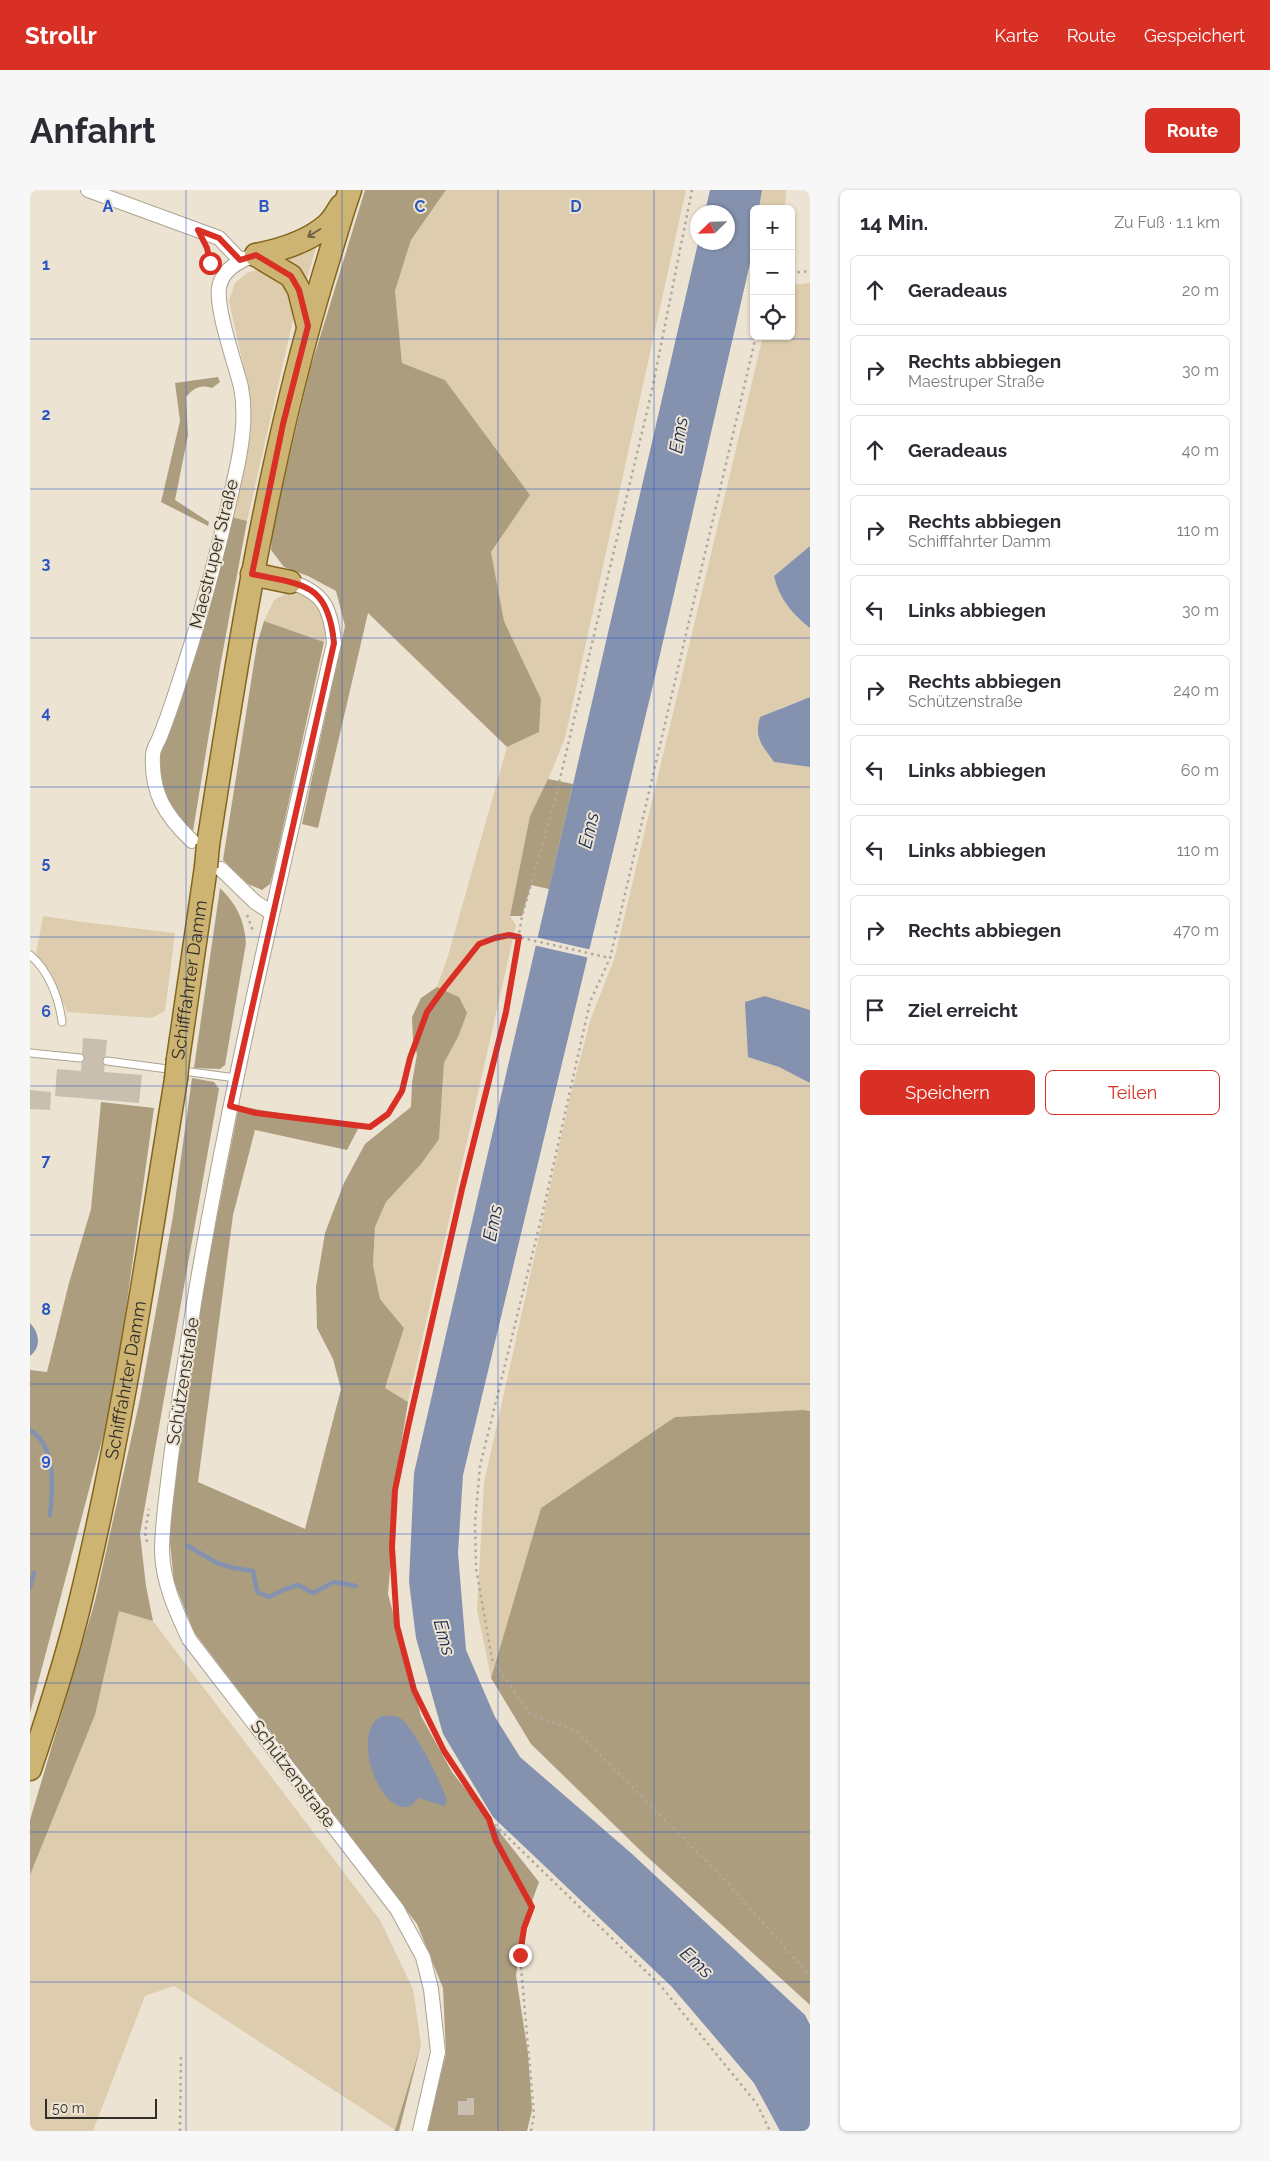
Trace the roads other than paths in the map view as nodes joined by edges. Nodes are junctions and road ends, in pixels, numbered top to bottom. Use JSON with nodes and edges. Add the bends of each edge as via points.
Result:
{"nodes":[{"id":1,"x":88,"y":190,"type":"edge"},
{"id":2,"x":348,"y":194,"type":"edge"},
{"id":3,"x":248,"y":258,"type":"junction"},
{"id":4,"x":308,"y":326,"type":"junction"},
{"id":5,"x":252,"y":574,"type":"junction"},
{"id":6,"x":290,"y":582,"type":"joint"},
{"id":7,"x":200,"y":843,"type":"junction"},
{"id":8,"x":213,"y":868,"type":"junction"},
{"id":9,"x":272,"y":913,"type":"junction"},
{"id":10,"x":30,"y":955,"type":"edge"},
{"id":11,"x":62,"y":1022,"type":"dead end"},
{"id":12,"x":30,"y":1053,"type":"edge"},
{"id":13,"x":80,"y":1058,"type":"dead end"},
{"id":14,"x":107,"y":1061,"type":"dead end"},
{"id":15,"x":236,"y":1078,"type":"junction"},
{"id":16,"x":30,"y":1769,"type":"edge"},
{"id":17,"x":420,"y":2131,"type":"edge"}],
"edges":[{"from":1,"to":3,"type":"street","via":[[219,238]]},
{"from":2,"to":3,"type":"main road","one_way":true,"via":[[327,224],[281,250]]},
{"from":2,"to":4,"type":"main road","name":"Schifffahrter Damm"},
{"from":3,"to":4,"type":"main road","via":[[291,276],[299,290]]},
{"from":3,"to":7,"type":"street","name":"Maestruper Straße","via":[[226,272],[219,288],[241,389],[244,421],[235,478],[185,665],[153,753],[155,785],[162,806],[174,824]]},
{"from":4,"to":5,"type":"main road","name":"Schifffahrter Damm","via":[[281,433]]},
{"from":5,"to":6,"type":"main road"},
{"from":5,"to":7,"type":"main road","name":"Schifffahrter Damm"},
{"from":6,"to":9,"type":"street","name":"Schützenstraße","via":[[307,587],[324,601],[332,621],[334,643]]},
{"from":7,"to":8,"type":"main road","name":"Schifffahrter Damm","bridge":true},
{"from":8,"to":9,"type":"street"},
{"from":8,"to":16,"type":"main road","name":"Schifffahrter Damm","via":[[177,1069],[146,1272],[105,1495],[79,1608]]},
{"from":9,"to":15,"type":"street","name":"Schützenstraße"},
{"from":10,"to":11,"type":"lane","via":[[49,980]]},
{"from":12,"to":13,"type":"lane"},
{"from":14,"to":15,"type":"lane"},
{"from":15,"to":17,"type":"street","name":"Schützenstraße","via":[[178,1404],[163,1522],[162,1554],[166,1582],[189,1639],[397,1909],[423,1957],[431,1990],[438,2052]]}]}
